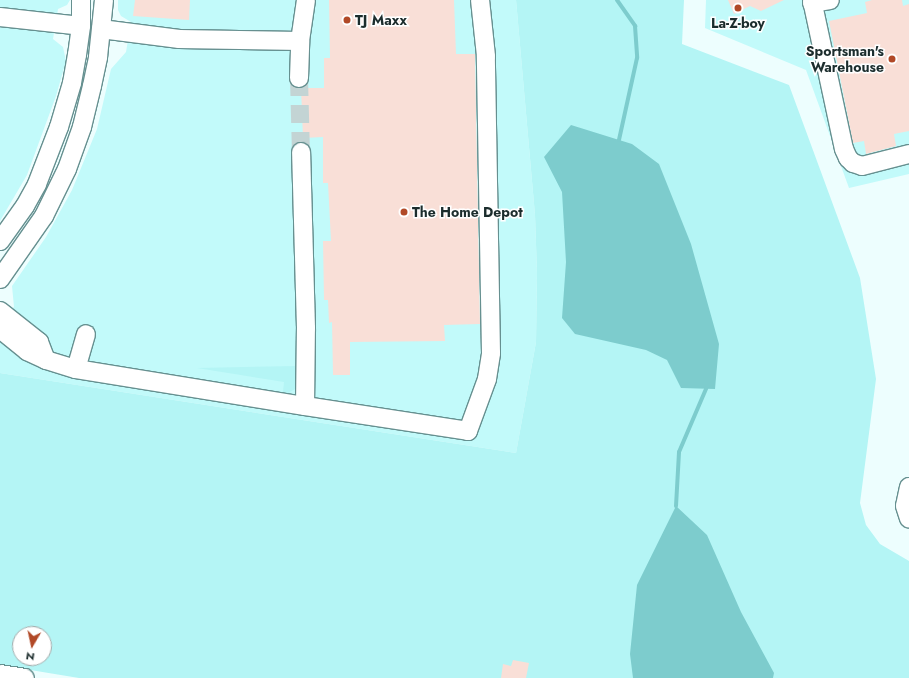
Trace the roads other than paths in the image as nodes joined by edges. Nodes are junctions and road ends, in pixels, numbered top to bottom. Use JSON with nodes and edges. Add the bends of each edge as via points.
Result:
{"nodes":[{"id":1,"x":81,"y":0,"type":"edge"},
{"id":2,"x":104,"y":0,"type":"edge"},
{"id":3,"x":306,"y":0,"type":"edge"},
{"id":4,"x":480,"y":0,"type":"edge"},
{"id":5,"x":830,"y":0,"type":"edge"},
{"id":6,"x":812,"y":2,"type":"edge"},
{"id":7,"x":0,"y":17,"type":"edge"},
{"id":8,"x":81,"y":26,"type":"junction"},
{"id":9,"x":101,"y":29,"type":"junction"},
{"id":10,"x":300,"y":41,"type":"junction"},
{"id":11,"x":299,"y":78,"type":"tunnel mouth"},
{"id":12,"x":301,"y":152,"type":"tunnel mouth"},
{"id":13,"x":909,"y":154,"type":"edge"},
{"id":14,"x":0,"y":241,"type":"edge"},
{"id":15,"x":0,"y":278,"type":"edge"},
{"id":16,"x":0,"y":312,"type":"edge"},
{"id":17,"x":0,"y":329,"type":"edge"},
{"id":18,"x":86,"y":334,"type":"dead end"},
{"id":19,"x":46,"y":360,"type":"junction"},
{"id":20,"x":76,"y":369,"type":"junction"},
{"id":21,"x":306,"y":406,"type":"junction"},
{"id":22,"x":909,"y":486,"type":"edge"},
{"id":23,"x":909,"y":518,"type":"edge"},
{"id":24,"x":0,"y":674,"type":"edge"},
{"id":25,"x":25,"y":678,"type":"edge"}],
"edges":[{"from":1,"to":8,"type":"street"},
{"from":2,"to":9,"type":"street"},
{"from":3,"to":10,"type":"street"},
{"from":4,"to":21,"type":"street","via":[[486,56],[491,353],[487,379],[468,431]]},
{"from":5,"to":6,"type":"street"},
{"from":6,"to":13,"type":"street","via":[[848,158],[862,166]]},
{"from":7,"to":8,"type":"street"},
{"from":8,"to":14,"type":"street","via":[[72,83],[47,160],[25,206]]},
{"from":9,"to":10,"type":"street","via":[[179,39]]},
{"from":9,"to":15,"type":"street","via":[[92,86],[82,127],[67,169],[44,216]]},
{"from":10,"to":11,"type":"street"},
{"from":12,"to":21,"type":"street"},
{"from":16,"to":19,"type":"street","via":[[40,342]]},
{"from":17,"to":19,"type":"street","via":[[27,351]]},
{"from":18,"to":20,"type":"street"},
{"from":19,"to":20,"type":"street"},
{"from":20,"to":21,"type":"street"},
{"from":22,"to":23,"type":"street","via":[[905,506]]},
{"from":24,"to":25,"type":"street"}]}
